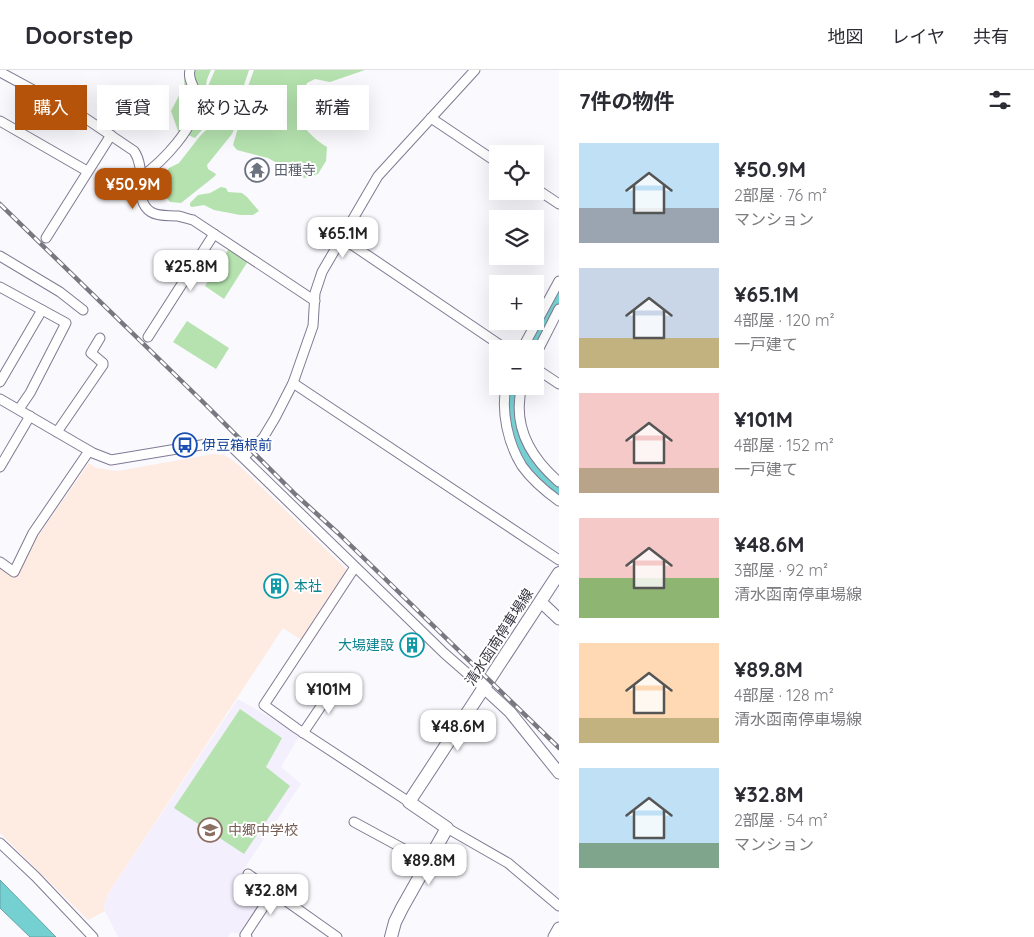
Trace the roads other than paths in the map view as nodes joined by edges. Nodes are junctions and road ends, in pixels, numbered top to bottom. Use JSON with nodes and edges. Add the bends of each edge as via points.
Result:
{"nodes":[{"id":1,"x":190,"y":70,"type":"edge"},
{"id":2,"x":475,"y":70,"type":"edge"},
{"id":3,"x":0,"y":72,"type":"edge"},
{"id":4,"x":431,"y":118,"type":"junction"},
{"id":5,"x":0,"y":121,"type":"edge"},
{"id":6,"x":111,"y":135,"type":"junction"},
{"id":7,"x":489,"y":157,"type":"edge"},
{"id":8,"x":87,"y":171,"type":"junction"},
{"id":9,"x":141,"y":177,"type":"junction"},
{"id":10,"x":544,"y":194,"type":"edge"},
{"id":11,"x":559,"y":204,"type":"edge"},
{"id":12,"x":214,"y":234,"type":"junction"},
{"id":13,"x":46,"y":238,"type":"dead end"},
{"id":14,"x":342,"y":238,"type":"junction"},
{"id":15,"x":0,"y":256,"type":"edge"},
{"id":16,"x":559,"y":281,"type":"edge"},
{"id":17,"x":0,"y":287,"type":"edge"},
{"id":18,"x":314,"y":301,"type":"junction"},
{"id":19,"x":559,"y":309,"type":"edge"},
{"id":20,"x":42,"y":310,"type":"junction"},
{"id":21,"x":84,"y":310,"type":"dead end"},
{"id":22,"x":544,"y":324,"type":"joint"},
{"id":23,"x":541,"y":330,"type":"edge"},
{"id":24,"x":541,"y":330,"type":"edge"},
{"id":25,"x":148,"y":337,"type":"dead end"},
{"id":26,"x":100,"y":338,"type":"dead end"},
{"id":27,"x":536,"y":339,"type":"joint"},
{"id":28,"x":493,"y":340,"type":"edge"},
{"id":29,"x":544,"y":374,"type":"edge"},
{"id":30,"x":0,"y":382,"type":"edge"},
{"id":31,"x":293,"y":383,"type":"junction"},
{"id":32,"x":559,"y":384,"type":"edge"},
{"id":33,"x":504,"y":395,"type":"edge"},
{"id":34,"x":520,"y":395,"type":"edge"},
{"id":35,"x":0,"y":399,"type":"edge"},
{"id":36,"x":19,"y":410,"type":"junction"},
{"id":37,"x":30,"y":416,"type":"junction"},
{"id":38,"x":57,"y":432,"type":"junction"},
{"id":39,"x":89,"y":451,"type":"junction"},
{"id":40,"x":244,"y":458,"type":"junction"},
{"id":41,"x":0,"y":467,"type":"edge"},
{"id":42,"x":541,"y":476,"type":"junction"},
{"id":43,"x":559,"y":482,"type":"edge"},
{"id":44,"x":559,"y":501,"type":"edge"},
{"id":45,"x":559,"y":560,"type":"edge"},
{"id":46,"x":0,"y":562,"type":"edge"},
{"id":47,"x":355,"y":567,"type":"junction"},
{"id":48,"x":559,"y":573,"type":"edge"},
{"id":49,"x":541,"y":602,"type":"junction"},
{"id":50,"x":559,"y":619,"type":"edge"},
{"id":51,"x":336,"y":684,"type":"dead end"},
{"id":52,"x":484,"y":688,"type":"junction"},
{"id":53,"x":303,"y":733,"type":"junction"},
{"id":54,"x":559,"y":773,"type":"edge"},
{"id":55,"x":409,"y":802,"type":"junction"},
{"id":56,"x":354,"y":822,"type":"dead end"},
{"id":57,"x":447,"y":828,"type":"junction"},
{"id":58,"x":0,"y":843,"type":"edge"},
{"id":59,"x":428,"y":862,"type":"junction"},
{"id":60,"x":248,"y":874,"type":"dead end"},
{"id":61,"x":274,"y":891,"type":"junction"},
{"id":62,"x":559,"y":906,"type":"edge"},
{"id":63,"x":559,"y":928,"type":"edge"},
{"id":64,"x":93,"y":937,"type":"edge"},
{"id":65,"x":248,"y":937,"type":"edge"},
{"id":66,"x":338,"y":937,"type":"edge"},
{"id":67,"x":390,"y":937,"type":"edge"},
{"id":68,"x":554,"y":937,"type":"edge"}],
"edges":[{"from":1,"to":9,"type":"street","via":[[188,75],[198,96],[196,112],[169,153]]},
{"from":2,"to":4,"type":"street"},
{"from":3,"to":6,"type":"street"},
{"from":4,"to":7,"type":"street"},
{"from":4,"to":14,"type":"street","via":[[378,176]]},
{"from":5,"to":8,"type":"street"},
{"from":6,"to":8,"type":"street"},
{"from":6,"to":9,"type":"street","via":[[134,151],[139,159]]},
{"from":8,"to":13,"type":"street"},
{"from":9,"to":12,"type":"street","via":[[140,198],[151,212],[193,220]]},
{"from":10,"to":11,"type":"street"},
{"from":12,"to":18,"type":"street"},
{"from":12,"to":25,"type":"street"},
{"from":14,"to":18,"type":"street","via":[[322,272]]},
{"from":14,"to":28,"type":"street"},
{"from":15,"to":21,"type":"street"},
{"from":16,"to":22,"type":"street"},
{"from":17,"to":20,"type":"street"},
{"from":18,"to":31,"type":"street","via":[[313,326]]},
{"from":19,"to":22,"type":"street"},
{"from":20,"to":30,"type":"street"},
{"from":20,"to":36,"type":"street","via":[[66,323]]},
{"from":23,"to":27,"type":"street"},
{"from":24,"to":27,"type":"street"},
{"from":26,"to":38,"type":"street","via":[[91,353],[103,365]]},
{"from":29,"to":32,"type":"street"},
{"from":31,"to":40,"type":"street","via":[[263,438]]},
{"from":31,"to":45,"type":"street"},
{"from":33,"to":42,"type":"street","via":[[508,434],[521,465]]},
{"from":34,"to":42,"type":"street","via":[[520,423]]},
{"from":35,"to":36,"type":"street"},
{"from":36,"to":37,"type":"street"},
{"from":37,"to":38,"type":"street"},
{"from":37,"to":41,"type":"street"},
{"from":38,"to":39,"type":"street"},
{"from":39,"to":40,"type":"street","via":[[112,460],[207,444],[230,445]]},
{"from":39,"to":46,"type":"street","via":[[33,533],[14,572]]},
{"from":40,"to":47,"type":"street"},
{"from":42,"to":43,"type":"street"},
{"from":42,"to":44,"type":"street"},
{"from":47,"to":52,"type":"street"},
{"from":47,"to":53,"type":"street","via":[[264,705]]},
{"from":48,"to":49,"type":"main road","name":"清水函南停車場線"},
{"from":49,"to":50,"type":"street"},
{"from":49,"to":52,"type":"main road","name":"清水函南停車場線"},
{"from":51,"to":53,"type":"street"},
{"from":52,"to":54,"type":"street","via":[[510,712]]},
{"from":52,"to":55,"type":"main road","name":"清水函南停車場線"},
{"from":53,"to":55,"type":"street"},
{"from":55,"to":57,"type":"main road"},
{"from":56,"to":59,"type":"street"},
{"from":57,"to":59,"type":"main road"},
{"from":57,"to":62,"type":"street","via":[[508,863]]},
{"from":58,"to":64,"type":"street"},
{"from":59,"to":67,"type":"main road"},
{"from":60,"to":61,"type":"street"},
{"from":61,"to":65,"type":"street","via":[[245,935]]},
{"from":61,"to":66,"type":"street"},
{"from":63,"to":68,"type":"street"}]}
